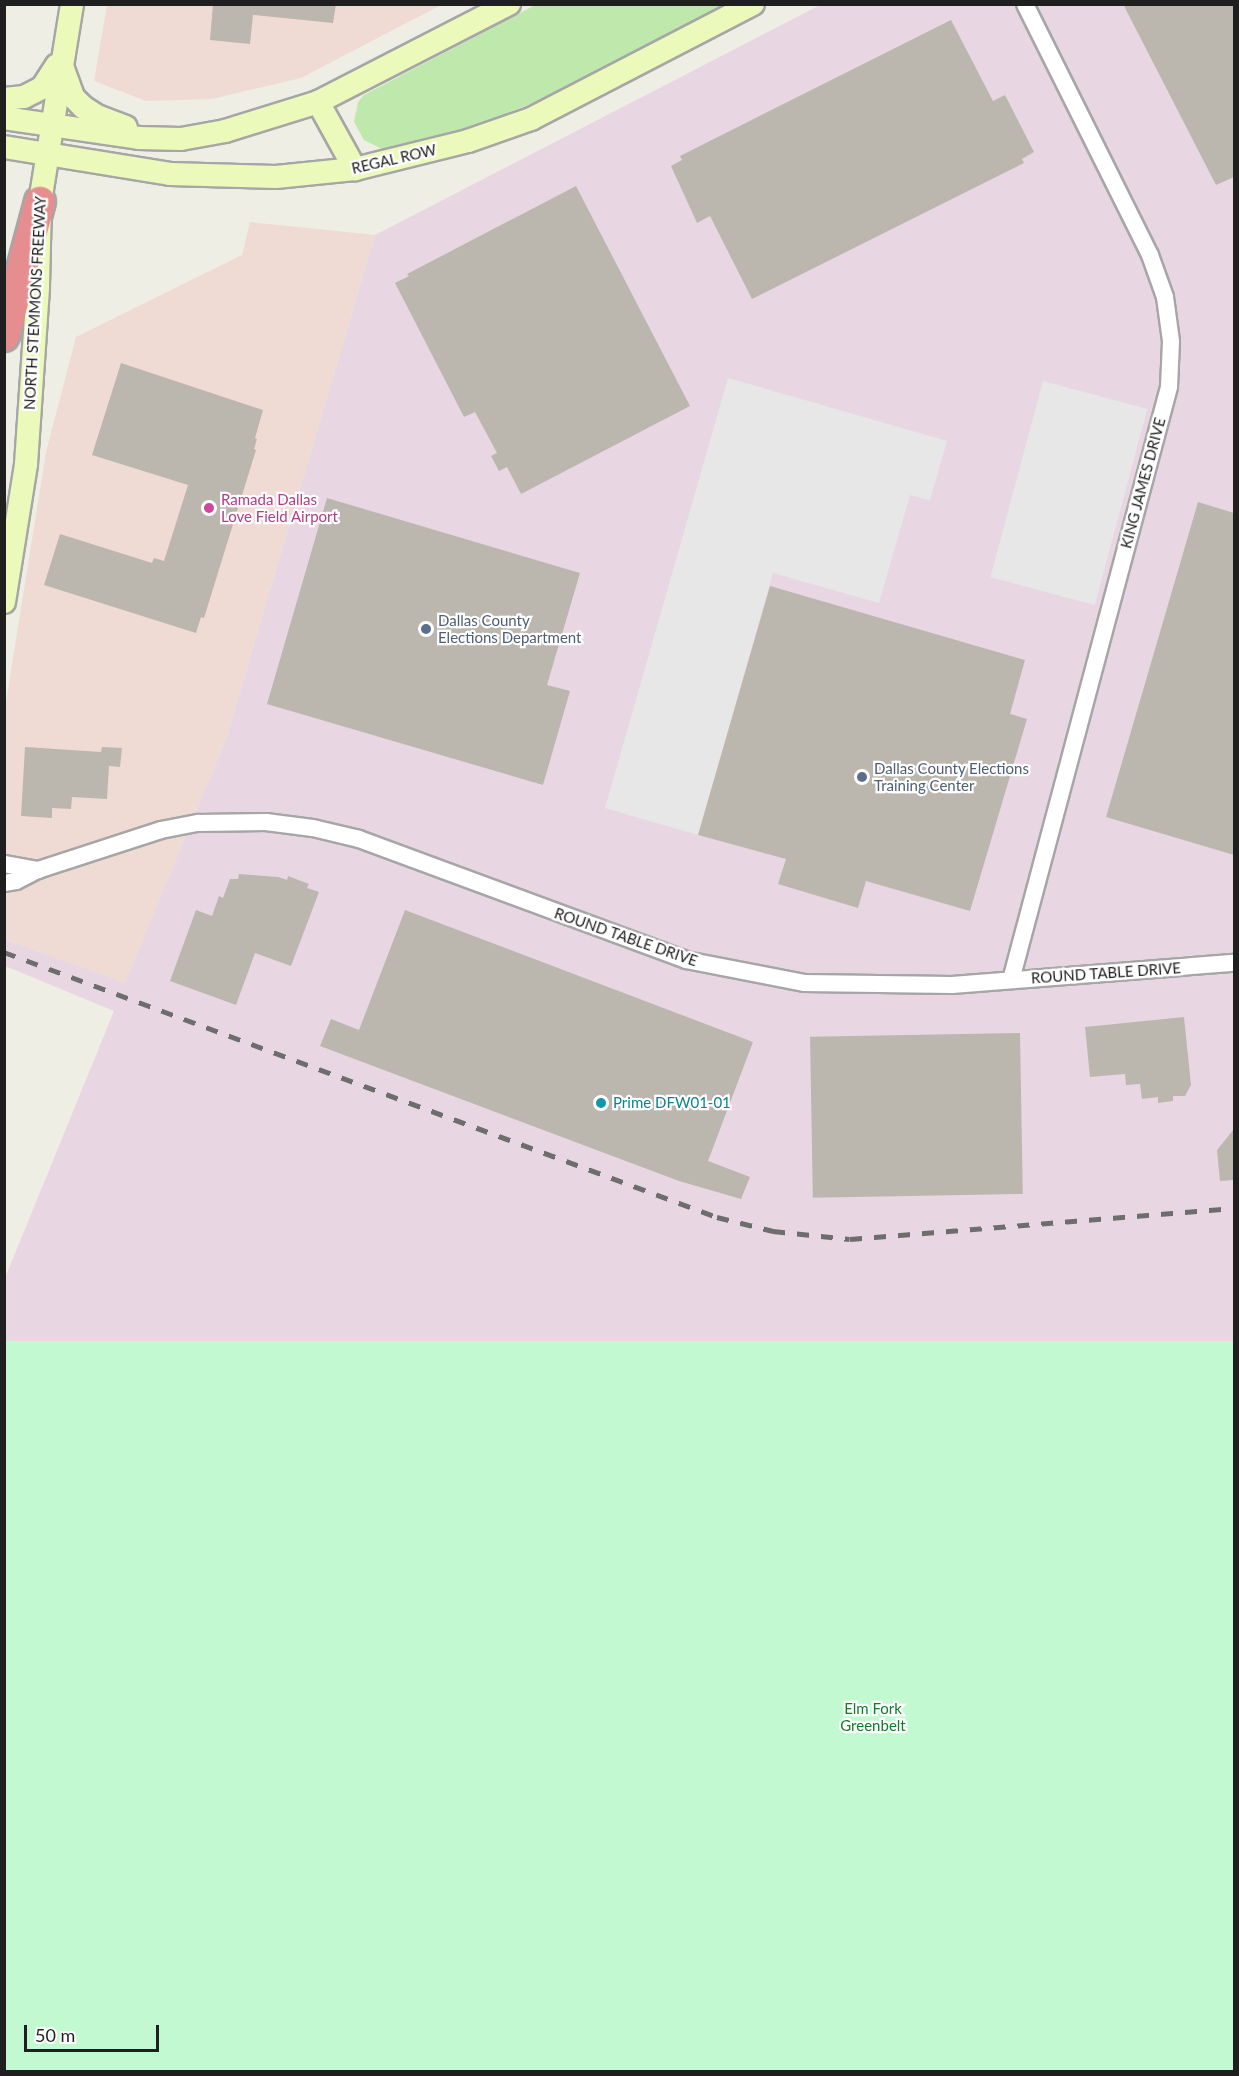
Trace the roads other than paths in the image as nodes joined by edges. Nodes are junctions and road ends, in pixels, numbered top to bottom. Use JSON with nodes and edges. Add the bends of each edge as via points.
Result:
{"nodes":[{"id":1,"x":72,"y":4,"type":"edge"},
{"id":2,"x":509,"y":4,"type":"edge"},
{"id":3,"x":753,"y":4,"type":"edge"},
{"id":4,"x":1026,"y":4,"type":"edge"},
{"id":5,"x":61,"y":59,"type":"junction"},
{"id":6,"x":4,"y":99,"type":"edge"},
{"id":7,"x":318,"y":102,"type":"junction"},
{"id":8,"x":4,"y":118,"type":"edge"},
{"id":9,"x":50,"y":127,"type":"junction"},
{"id":10,"x":181,"y":139,"type":"junction"},
{"id":11,"x":4,"y":147,"type":"edge"},
{"id":12,"x":46,"y":155,"type":"junction"},
{"id":13,"x":355,"y":169,"type":"junction"},
{"id":14,"x":40,"y":202,"type":"junction"},
{"id":15,"x":4,"y":336,"type":"edge"},
{"id":16,"x":4,"y":602,"type":"edge"},
{"id":17,"x":4,"y":864,"type":"edge"},
{"id":18,"x":38,"y":870,"type":"junction"},
{"id":19,"x":4,"y":883,"type":"edge"},
{"id":20,"x":1234,"y":963,"type":"edge"},
{"id":21,"x":1011,"y":980,"type":"junction"}],
"edges":[{"from":1,"to":5,"type":"main road","name":"NORTH STEMMONS FREEWAY"},
{"from":2,"to":7,"type":"main road"},
{"from":3,"to":13,"type":"main road","name":"REGAL ROW","via":[[531,119],[468,141]]},
{"from":4,"to":21,"type":"street","name":"KING JAMES DRIVE","via":[[1150,255],[1165,297],[1171,341],[1169,387]]},
{"from":5,"to":6,"type":"main road","via":[[42,88],[24,97]]},
{"from":5,"to":9,"type":"main road","name":"NORTH STEMMONS FREEWAY"},
{"from":5,"to":10,"type":"main road","via":[[73,97],[83,107],[115,124]]},
{"from":7,"to":10,"type":"main road","via":[[225,131]]},
{"from":7,"to":13,"type":"main road"},
{"from":8,"to":9,"type":"main road"},
{"from":9,"to":10,"type":"main road"},
{"from":9,"to":12,"type":"main road","name":"NORTH STEMMONS FREEWAY"},
{"from":11,"to":12,"type":"main road","name":"REGAL ROW"},
{"from":12,"to":13,"type":"main road","name":"REGAL ROW","via":[[170,174],[276,177]]},
{"from":12,"to":14,"type":"main road","name":"NORTH STEMMONS FREEWAY"},
{"from":14,"to":15,"type":"highway"},
{"from":14,"to":16,"type":"main road","name":"NORTH STEMMONS FREEWAY","via":[[26,464]]},
{"from":17,"to":18,"type":"street","name":"ROUND TABLE DRIVE"},
{"from":18,"to":19,"type":"street","name":"ROUND TABLE DRIVE"},
{"from":18,"to":21,"type":"street","name":"ROUND TABLE DRIVE","via":[[180,826],[237,821],[291,824],[359,839],[640,945],[708,966],[804,983],[924,985]]},
{"from":20,"to":21,"type":"street","name":"ROUND TABLE DRIVE"}]}
